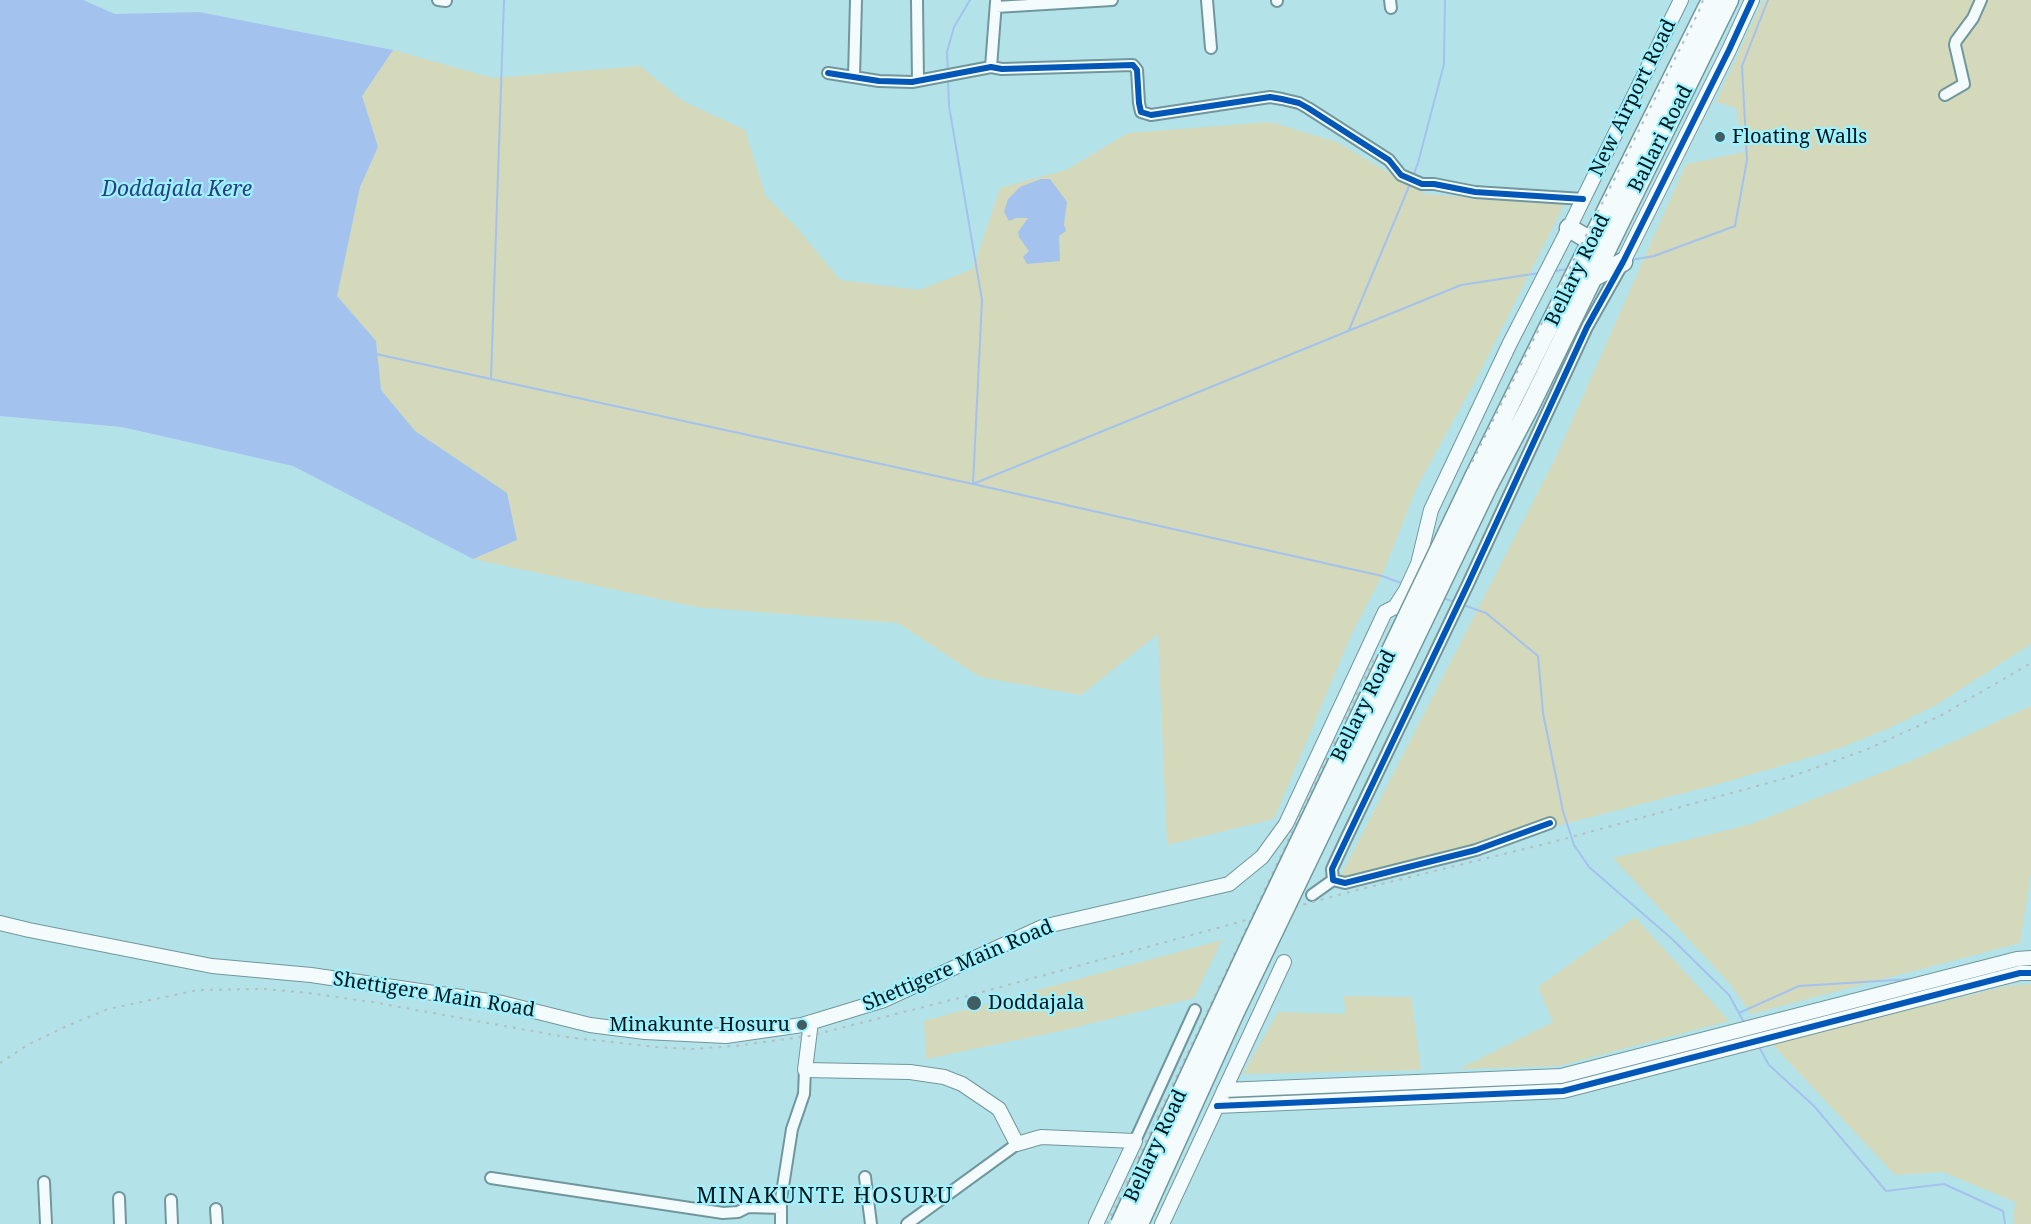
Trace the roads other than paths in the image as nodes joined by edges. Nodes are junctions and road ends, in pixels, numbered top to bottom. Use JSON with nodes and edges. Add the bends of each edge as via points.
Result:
{"nodes":[{"id":1,"x":856,"y":0,"type":"edge"},
{"id":2,"x":917,"y":0,"type":"edge"},
{"id":3,"x":1112,"y":0,"type":"edge"},
{"id":4,"x":1207,"y":0,"type":"edge"},
{"id":5,"x":1681,"y":0,"type":"edge"},
{"id":6,"x":1711,"y":0,"type":"edge"},
{"id":7,"x":1729,"y":0,"type":"edge"},
{"id":8,"x":1752,"y":0,"type":"edge"},
{"id":9,"x":1981,"y":0,"type":"edge"},
{"id":10,"x":996,"y":4,"type":"edge"},
{"id":11,"x":1211,"y":48,"type":"dead end"},
{"id":12,"x":991,"y":67,"type":"junction"},
{"id":13,"x":828,"y":73,"type":"dead end"},
{"id":14,"x":854,"y":77,"type":"junction"},
{"id":15,"x":918,"y":81,"type":"junction"},
{"id":16,"x":1945,"y":95,"type":"dead end"},
{"id":17,"x":1624,"y":195,"type":"junction"},
{"id":18,"x":1582,"y":199,"type":"junction"},
{"id":19,"x":1569,"y":228,"type":"junction"},
{"id":20,"x":1591,"y":241,"type":"junction"},
{"id":21,"x":1624,"y":260,"type":"junction"},
{"id":22,"x":1589,"y":268,"type":"junction"},
{"id":23,"x":1482,"y":479,"type":"junction"},
{"id":24,"x":1418,"y":564,"type":"joint"},
{"id":25,"x":1550,"y":823,"type":"dead end"},
{"id":26,"x":1333,"y":880,"type":"junction"},
{"id":27,"x":1312,"y":895,"type":"dead end"},
{"id":28,"x":0,"y":923,"type":"edge"},
{"id":29,"x":2031,"y":958,"type":"edge"},
{"id":30,"x":1284,"y":962,"type":"dead end"},
{"id":31,"x":2031,"y":973,"type":"edge"},
{"id":32,"x":1195,"y":1011,"type":"dead end"},
{"id":33,"x":811,"y":1022,"type":"junction"},
{"id":34,"x":805,"y":1070,"type":"junction"},
{"id":35,"x":1224,"y":1090,"type":"junction"},
{"id":36,"x":1217,"y":1106,"type":"junction"},
{"id":37,"x":1135,"y":1141,"type":"junction"},
{"id":38,"x":1017,"y":1144,"type":"junction"},
{"id":39,"x":865,"y":1177,"type":"dead end"},
{"id":40,"x":491,"y":1179,"type":"dead end"},
{"id":41,"x":44,"y":1182,"type":"dead end"},
{"id":42,"x":119,"y":1198,"type":"dead end"},
{"id":43,"x":171,"y":1200,"type":"dead end"},
{"id":44,"x":781,"y":1208,"type":"junction"},
{"id":45,"x":216,"y":1209,"type":"dead end"},
{"id":46,"x":46,"y":1224,"type":"edge"},
{"id":47,"x":120,"y":1224,"type":"edge"},
{"id":48,"x":172,"y":1224,"type":"edge"},
{"id":49,"x":217,"y":1224,"type":"edge"},
{"id":50,"x":781,"y":1224,"type":"edge"},
{"id":51,"x":871,"y":1224,"type":"edge"},
{"id":52,"x":908,"y":1224,"type":"edge"},
{"id":53,"x":1096,"y":1224,"type":"edge"},
{"id":54,"x":1120,"y":1224,"type":"edge"},
{"id":55,"x":1139,"y":1224,"type":"edge"},
{"id":56,"x":1162,"y":1224,"type":"edge"}],
"edges":[{"from":1,"to":14,"type":"street"},
{"from":2,"to":15,"type":"street"},
{"from":3,"to":10,"type":"street"},
{"from":4,"to":11,"type":"street"},
{"from":5,"to":18,"type":"street","name":"New Airport Road"},
{"from":6,"to":17,"type":"highway","name":"Ballari Road"},
{"from":7,"to":17,"type":"highway","name":"Ballari Road"},
{"from":8,"to":21,"type":"street"},
{"from":9,"to":16,"type":"street","via":[[1956,41],[1964,84]]},
{"from":10,"to":12,"type":"street"},
{"from":12,"to":15,"type":"street"},
{"from":12,"to":18,"type":"street","via":[[1133,65],[1137,70],[1141,112],[1151,115],[1270,97],[1282,99],[1308,108],[1389,160],[1401,175],[1422,184],[1475,192]]},
{"from":13,"to":14,"type":"street"},
{"from":14,"to":15,"type":"street"},
{"from":17,"to":20,"type":"highway","name":"Bellary Road"},
{"from":17,"to":22,"type":"highway","name":"Ballari Road"},
{"from":18,"to":19,"type":"street","name":"New Airport Road"},
{"from":19,"to":20,"type":"highway"},
{"from":19,"to":24,"type":"street","name":"New Airport Road","via":[[1431,510]]},
{"from":20,"to":22,"type":"highway","name":"Bellary Road"},
{"from":21,"to":22,"type":"highway"},
{"from":21,"to":26,"type":"street","via":[[1587,327],[1332,869]]},
{"from":22,"to":23,"type":"highway","name":"Bellary Road","via":[[1529,408]]},
{"from":23,"to":54,"type":"highway","name":"Bellary Road","bridge":true,"via":[[1262,918]]},
{"from":23,"to":55,"type":"highway","name":"Bellary Road","bridge":true},
{"from":24,"to":33,"type":"street","name":"Shettigere Main Road","via":[[1395,607],[1385,612],[1286,824],[1262,857],[1229,884],[1042,927],[884,1000]]},
{"from":25,"to":26,"type":"street","via":[[1476,850],[1345,883]]},
{"from":26,"to":27,"type":"street"},
{"from":28,"to":33,"type":"street","name":"Shettigere Main Road","via":[[212,966],[311,975],[502,1003],[590,1024],[645,1032],[726,1036]]},
{"from":29,"to":35,"type":"street","via":[[2017,958],[1561,1076]]},
{"from":30,"to":35,"type":"street"},
{"from":31,"to":36,"type":"street","via":[[1563,1091]]},
{"from":32,"to":37,"type":"street"},
{"from":33,"to":34,"type":"street"},
{"from":34,"to":38,"type":"street","via":[[910,1072],[944,1077],[962,1084],[999,1109]]},
{"from":34,"to":44,"type":"street","via":[[804,1094],[792,1129]]},
{"from":35,"to":36,"type":"street"},
{"from":36,"to":56,"type":"street"},
{"from":37,"to":38,"type":"street","via":[[1041,1137]]},
{"from":37,"to":53,"type":"street"},
{"from":38,"to":52,"type":"street"},
{"from":39,"to":51,"type":"street"},
{"from":40,"to":44,"type":"street","via":[[723,1213],[748,1207]]},
{"from":41,"to":46,"type":"street"},
{"from":42,"to":47,"type":"street"},
{"from":43,"to":48,"type":"street"},
{"from":44,"to":50,"type":"street"},
{"from":45,"to":49,"type":"street"}]}
